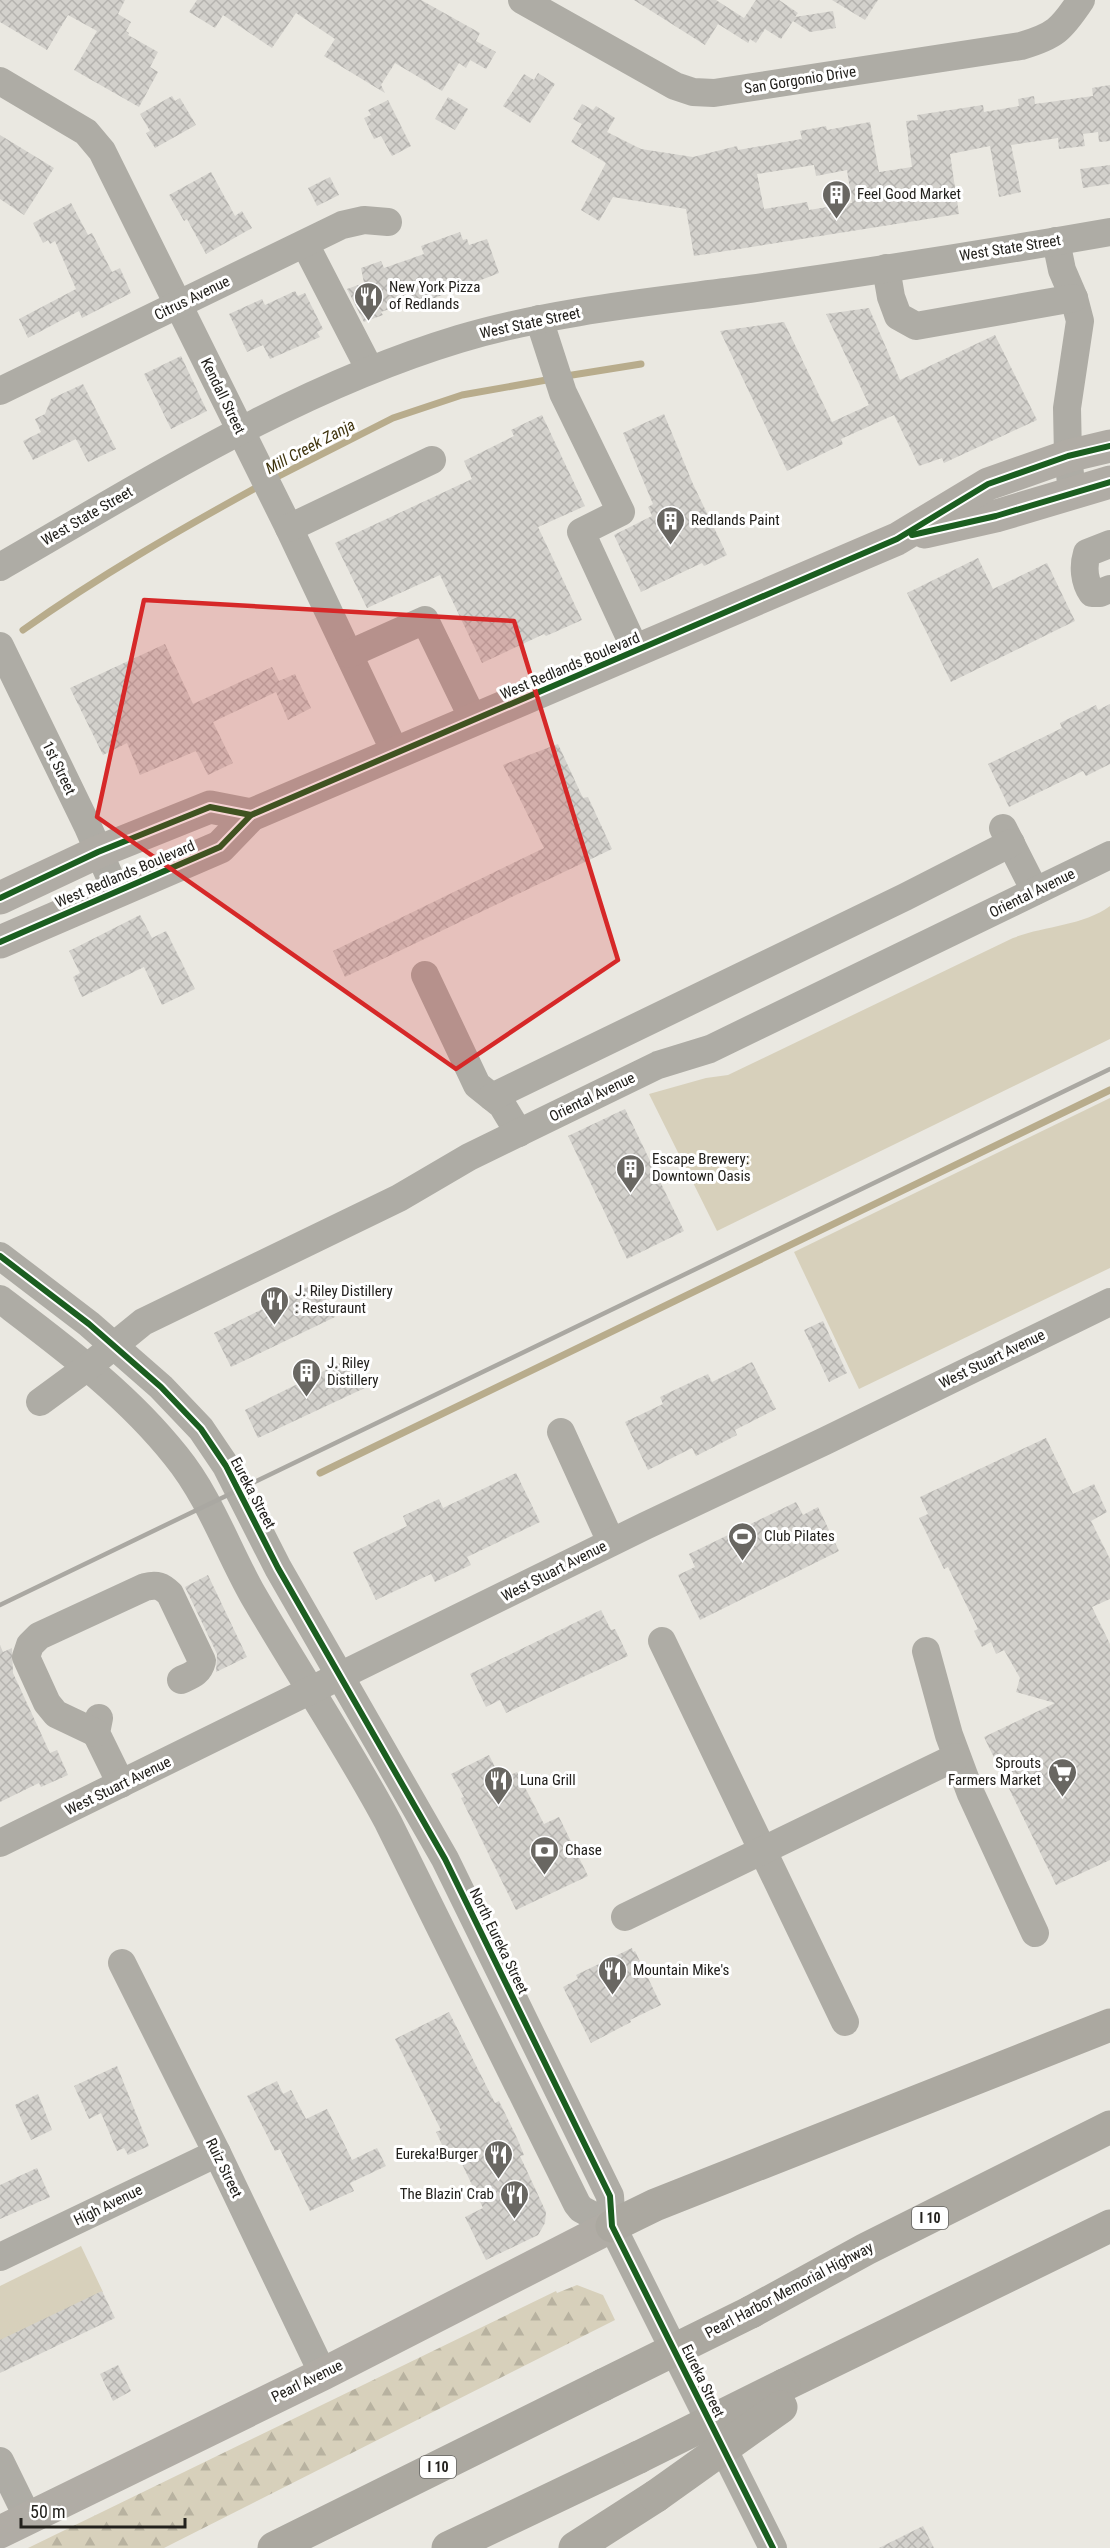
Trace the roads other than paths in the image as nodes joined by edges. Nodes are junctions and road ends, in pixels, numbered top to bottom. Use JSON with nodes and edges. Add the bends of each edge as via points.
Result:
{"nodes":[{"id":1,"x":522,"y":0,"type":"edge"},
{"id":2,"x":1081,"y":0,"type":"edge"},
{"id":3,"x":0,"y":81,"type":"edge"},
{"id":4,"x":387,"y":222,"type":"dead end"},
{"id":5,"x":1110,"y":232,"type":"edge"},
{"id":6,"x":1056,"y":241,"type":"junction"},
{"id":7,"x":305,"y":244,"type":"junction"},
{"id":8,"x":886,"y":268,"type":"junction"},
{"id":9,"x":1074,"y":298,"type":"junction"},
{"id":10,"x":178,"y":305,"type":"junction"},
{"id":11,"x":538,"y":319,"type":"junction"},
{"id":12,"x":370,"y":370,"type":"junction"},
{"id":13,"x":0,"y":391,"type":"edge"},
{"id":14,"x":240,"y":430,"type":"junction"},
{"id":15,"x":1110,"y":446,"type":"edge"},
{"id":16,"x":1068,"y":456,"type":"junction"},
{"id":17,"x":432,"y":460,"type":"dead end"},
{"id":18,"x":1110,"y":482,"type":"edge"},
{"id":19,"x":1072,"y":492,"type":"junction"},
{"id":20,"x":289,"y":528,"type":"junction"},
{"id":21,"x":897,"y":539,"type":"junction"},
{"id":22,"x":1110,"y":544,"type":"edge"},
{"id":23,"x":0,"y":567,"type":"edge"},
{"id":24,"x":1110,"y":589,"type":"edge"},
{"id":25,"x":0,"y":646,"type":"edge"},
{"id":26,"x":636,"y":651,"type":"junction"},
{"id":27,"x":349,"y":654,"type":"junction"},
{"id":28,"x":474,"y":721,"type":"junction"},
{"id":29,"x":396,"y":754,"type":"junction"},
{"id":30,"x":251,"y":815,"type":"junction"},
{"id":31,"x":98,"y":852,"type":"junction"},
{"id":32,"x":1110,"y":855,"type":"edge"},
{"id":33,"x":116,"y":891,"type":"junction"},
{"id":34,"x":1035,"y":891,"type":"junction"},
{"id":35,"x":0,"y":898,"type":"edge"},
{"id":36,"x":0,"y":942,"type":"edge"},
{"id":37,"x":425,"y":975,"type":"dead end"},
{"id":38,"x":492,"y":1097,"type":"junction"},
{"id":39,"x":519,"y":1133,"type":"junction"},
{"id":40,"x":0,"y":1256,"type":"edge"},
{"id":41,"x":0,"y":1299,"type":"edge"},
{"id":42,"x":1110,"y":1302,"type":"edge"},
{"id":43,"x":115,"y":1345,"type":"junction"},
{"id":44,"x":89,"y":1366,"type":"junction"},
{"id":45,"x":40,"y":1402,"type":"dead end"},
{"id":46,"x":561,"y":1432,"type":"dead end"},
{"id":47,"x":611,"y":1542,"type":"junction"},
{"id":48,"x":662,"y":1641,"type":"dead end"},
{"id":49,"x":926,"y":1651,"type":"dead end"},
{"id":50,"x":341,"y":1676,"type":"junction"},
{"id":51,"x":181,"y":1680,"type":"dead end"},
{"id":52,"x":311,"y":1692,"type":"junction"},
{"id":53,"x":957,"y":1757,"type":"junction"},
{"id":54,"x":121,"y":1784,"type":"junction"},
{"id":55,"x":0,"y":1843,"type":"edge"},
{"id":56,"x":762,"y":1851,"type":"junction"},
{"id":57,"x":625,"y":1917,"type":"dead end"},
{"id":58,"x":1035,"y":1933,"type":"dead end"},
{"id":59,"x":122,"y":1963,"type":"dead end"},
{"id":60,"x":845,"y":2022,"type":"dead end"},
{"id":61,"x":1110,"y":2025,"type":"edge"},
{"id":62,"x":1110,"y":2127,"type":"edge"},
{"id":63,"x":217,"y":2153,"type":"junction"},
{"id":64,"x":612,"y":2226,"type":"junction"},
{"id":65,"x":1110,"y":2226,"type":"edge"},
{"id":66,"x":0,"y":2257,"type":"edge"},
{"id":67,"x":323,"y":2374,"type":"junction"},
{"id":68,"x":782,"y":2396,"type":"junction"},
{"id":69,"x":0,"y":2461,"type":"edge"},
{"id":70,"x":14,"y":2525,"type":"edge"},
{"id":71,"x":274,"y":2548,"type":"edge"},
{"id":72,"x":448,"y":2548,"type":"edge"},
{"id":73,"x":575,"y":2548,"type":"edge"},
{"id":74,"x":773,"y":2548,"type":"edge"}],
"edges":[{"from":1,"to":2,"type":"street","name":"San Gorgonio Drive","via":[[675,86],[714,93],[1021,46],[1047,38],[1064,25]]},
{"from":3,"to":10,"type":"street","name":"Kendall Street","via":[[86,132],[102,151]]},
{"from":4,"to":7,"type":"street","name":"Citrus Avenue","via":[[364,219],[342,225]]},
{"from":5,"to":6,"type":"street","name":"West State Street"},
{"from":6,"to":8,"type":"street","name":"West State Street"},
{"from":6,"to":9,"type":"street","via":[[1062,270]]},
{"from":7,"to":10,"type":"street","name":"Citrus Avenue"},
{"from":7,"to":12,"type":"street"},
{"from":8,"to":9,"type":"street","via":[[898,316],[916,326]]},
{"from":8,"to":11,"type":"street","name":"West State Street"},
{"from":9,"to":16,"type":"street","via":[[1080,321],[1067,408]]},
{"from":10,"to":13,"type":"street","name":"Citrus Avenue"},
{"from":10,"to":14,"type":"street","name":"Kendall Street"},
{"from":11,"to":12,"type":"street","name":"West State Street","via":[[456,340]]},
{"from":11,"to":26,"type":"street","via":[[557,376],[621,512],[581,532]]},
{"from":12,"to":14,"type":"street","name":"West State Street"},
{"from":14,"to":20,"type":"street","name":"Kendall Street"},
{"from":14,"to":23,"type":"street","name":"West State Street"},
{"from":15,"to":16,"type":"main road","name":"West Redlands Boulevard"},
{"from":16,"to":19,"type":"street"},
{"from":16,"to":21,"type":"main road","name":"West Redlands Boulevard","via":[[988,484]]},
{"from":17,"to":20,"type":"street"},
{"from":18,"to":19,"type":"main road","name":"West Redlands Boulevard"},
{"from":19,"to":21,"type":"main road","name":"West Redlands Boulevard","via":[[996,516]]},
{"from":20,"to":27,"type":"street","name":"Kendall Street"},
{"from":21,"to":26,"type":"main road","name":"West Redlands Boulevard"},
{"from":22,"to":24,"type":"street","via":[[1087,553],[1084,562],[1092,593]]},
{"from":25,"to":31,"type":"street","name":"1st Street"},
{"from":26,"to":28,"type":"main road","name":"West Redlands Boulevard"},
{"from":27,"to":28,"type":"street","via":[[425,620]]},
{"from":27,"to":29,"type":"street","name":"Kendall Street"},
{"from":28,"to":29,"type":"main road","name":"West Redlands Boulevard"},
{"from":29,"to":30,"type":"main road","name":"West Redlands Boulevard"},
{"from":30,"to":31,"type":"main road","name":"West Redlands Boulevard","via":[[210,807]]},
{"from":30,"to":33,"type":"main road","name":"West Redlands Boulevard","via":[[220,847]]},
{"from":31,"to":33,"type":"street","name":"1st Street"},
{"from":31,"to":35,"type":"main road","name":"West Redlands Boulevard"},
{"from":32,"to":34,"type":"street","name":"Oriental Avenue"},
{"from":33,"to":36,"type":"main road","name":"West Redlands Boulevard"},
{"from":34,"to":38,"type":"street","via":[[1007,836],[905,897]]},
{"from":34,"to":39,"type":"street","name":"Oriental Avenue","via":[[711,1049],[658,1065]]},
{"from":37,"to":38,"type":"street","via":[[477,1085]]},
{"from":38,"to":39,"type":"street","via":[[507,1111]]},
{"from":39,"to":43,"type":"street","name":"Oriental Avenue","via":[[399,1198],[143,1322]]},
{"from":40,"to":43,"type":"street","name":"Eureka Street"},
{"from":41,"to":44,"type":"street"},
{"from":42,"to":47,"type":"street","name":"West Stuart Avenue"},
{"from":43,"to":44,"type":"street","name":"Oriental Avenue"},
{"from":43,"to":50,"type":"street","name":"Eureka Street","via":[[161,1387],[207,1438]]},
{"from":44,"to":45,"type":"street","name":"Oriental Avenue"},
{"from":44,"to":52,"type":"street","via":[[159,1435],[195,1481],[252,1592]]},
{"from":46,"to":47,"type":"street"},
{"from":47,"to":50,"type":"street","name":"West Stuart Avenue"},
{"from":48,"to":56,"type":"street"},
{"from":49,"to":53,"type":"street"},
{"from":50,"to":52,"type":"street","name":"West Stuart Avenue"},
{"from":50,"to":64,"type":"street","name":"North Eureka Street","via":[[440,1850],[503,1976],[610,2196]]},
{"from":51,"to":54,"type":"street","via":[[196,1673],[202,1661],[163,1587],[146,1587],[39,1636],[30,1645],[26,1657],[47,1703],[56,1714],[97,1725]]},
{"from":52,"to":54,"type":"street","name":"West Stuart Avenue"},
{"from":52,"to":64,"type":"street","via":[[388,1822],[577,2204]]},
{"from":53,"to":56,"type":"street"},
{"from":53,"to":58,"type":"street","via":[[970,1794]]},
{"from":54,"to":55,"type":"street","name":"West Stuart Avenue"},
{"from":56,"to":57,"type":"street"},
{"from":56,"to":60,"type":"street"},
{"from":59,"to":63,"type":"street","name":"Ruiz Street"},
{"from":61,"to":64,"type":"highway","via":[[655,2205]]},
{"from":62,"to":71,"type":"highway","name":"Pearl Harbor Memorial Highway","number":"I 10","bridge":true,"via":[[866,2249],[751,2312]]},
{"from":63,"to":66,"type":"street","name":"High Avenue"},
{"from":63,"to":67,"type":"street","name":"Ruiz Street"},
{"from":64,"to":67,"type":"main road","name":"Pearl Avenue"},
{"from":64,"to":74,"type":"street","name":"Eureka Street"},
{"from":65,"to":68,"type":"highway","via":[[876,2340]]},
{"from":67,"to":70,"type":"main road","name":"Pearl Avenue"},
{"from":68,"to":72,"type":"highway","bridge":true,"via":[[639,2457]]},
{"from":68,"to":73,"type":"highway","bridge":true,"via":[[656,2496]]},
{"from":69,"to":70,"type":"street"}]}
